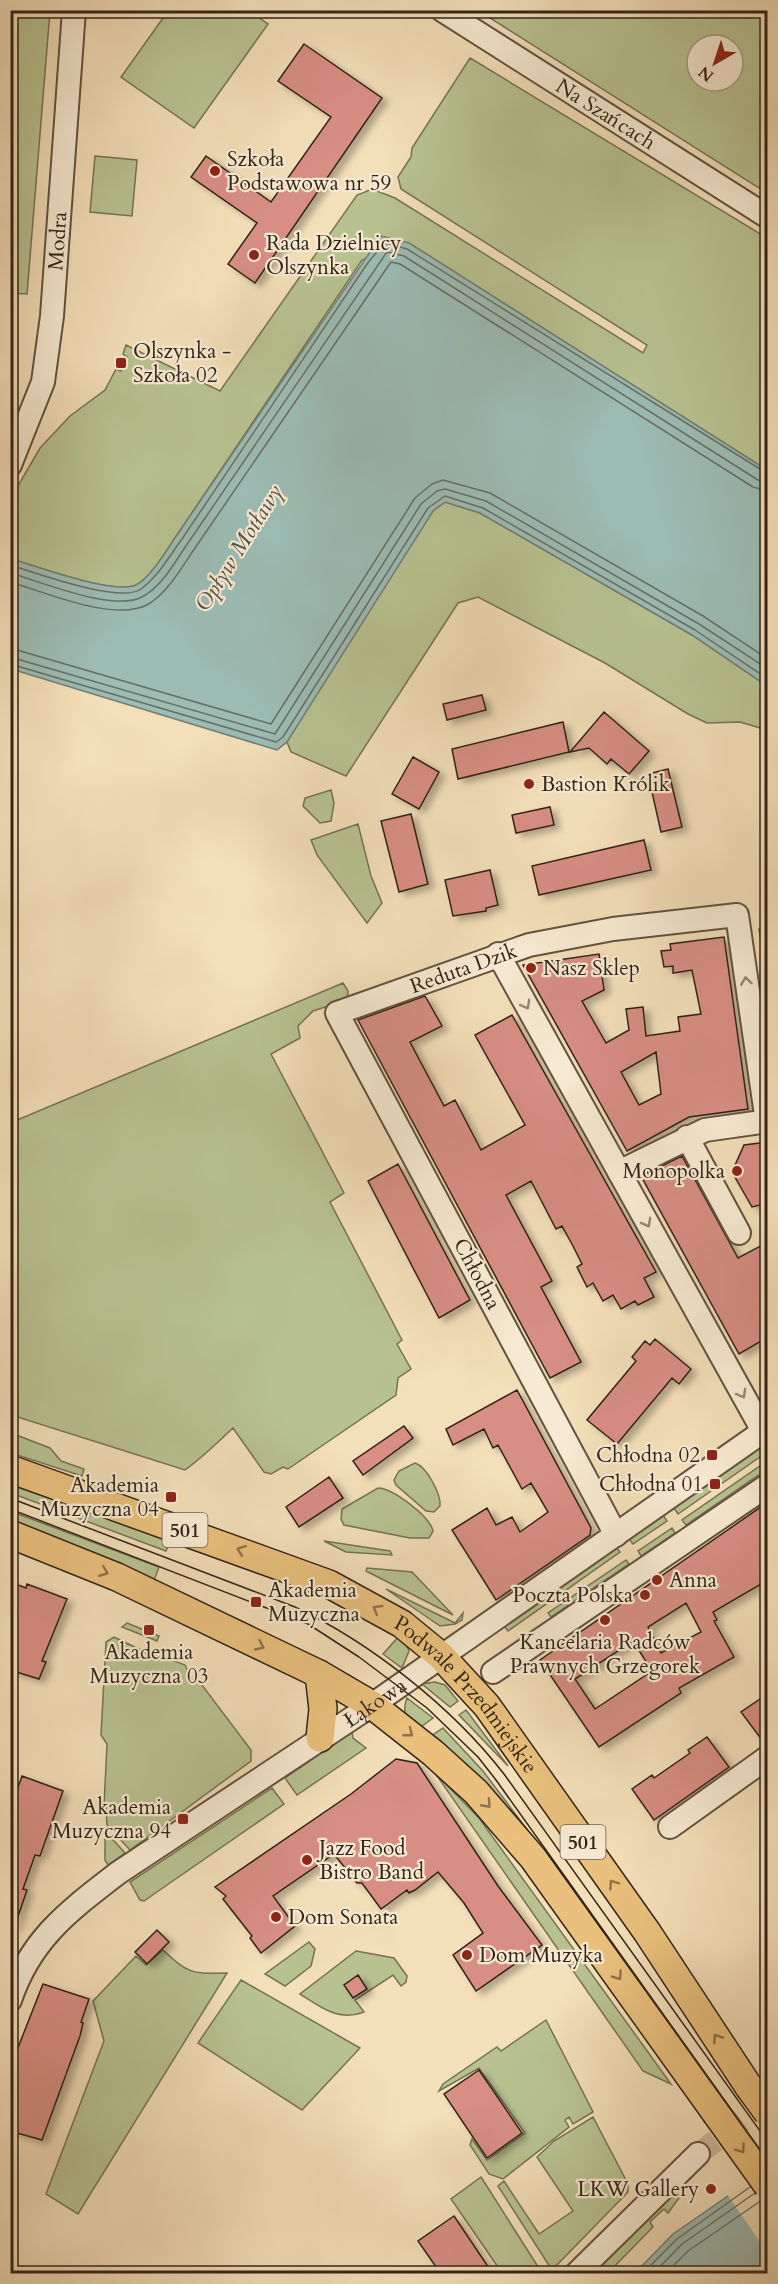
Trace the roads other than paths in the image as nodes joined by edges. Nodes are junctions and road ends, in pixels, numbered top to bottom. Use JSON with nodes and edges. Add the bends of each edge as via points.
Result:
{"nodes":[{"id":1,"x":74,"y":10,"type":"edge"},
{"id":2,"x":442,"y":10,"type":"edge"},
{"id":3,"x":768,"y":218,"type":"edge"},
{"id":4,"x":10,"y":465,"type":"edge"},
{"id":5,"x":498,"y":954,"type":"junction"},
{"id":6,"x":337,"y":1013,"type":"joint"},
{"id":7,"x":767,"y":1121,"type":"edge"},
{"id":8,"x":687,"y":1137,"type":"junction"},
{"id":9,"x":619,"y":1172,"type":"junction"},
{"id":10,"x":739,"y":1233,"type":"dead end"},
{"id":11,"x":765,"y":1430,"type":"edge"},
{"id":12,"x":10,"y":1469,"type":"edge"},
{"id":13,"x":768,"y":1485,"type":"edge"},
{"id":14,"x":10,"y":1534,"type":"edge"},
{"id":15,"x":616,"y":1535,"type":"junction"},
{"id":16,"x":441,"y":1656,"type":"junction"},
{"id":17,"x":493,"y":1672,"type":"dead end"},
{"id":18,"x":319,"y":1674,"type":"junction"},
{"id":19,"x":372,"y":1705,"type":"junction"},
{"id":20,"x":320,"y":1738,"type":"junction"},
{"id":21,"x":768,"y":1757,"type":"edge"},
{"id":22,"x":670,"y":1827,"type":"dead end"},
{"id":23,"x":10,"y":2000,"type":"edge"},
{"id":24,"x":768,"y":2113,"type":"edge"},
{"id":25,"x":698,"y":2154,"type":"tunnel mouth"},
{"id":26,"x":768,"y":2186,"type":"edge"},
{"id":27,"x":576,"y":2274,"type":"edge"}],
"edges":[{"from":1,"to":4,"type":"street","name":"Modra","via":[[52,316],[43,381]]},
{"from":2,"to":3,"type":"street","name":"Na Szańcach"},
{"from":5,"to":6,"type":"street","name":"Reduta Dzik"},
{"from":7,"to":5,"type":"street","name":"Reduta Dzik","one_way":true,"via":[[737,915],[613,929]]},
{"from":5,"to":9,"type":"street","one_way":true},
{"from":6,"to":15,"type":"street","name":"Chłodna"},
{"from":7,"to":8,"type":"street","via":[[705,1130]]},
{"from":8,"to":9,"type":"street"},
{"from":8,"to":10,"type":"street"},
{"from":9,"to":11,"type":"street","one_way":true},
{"from":11,"to":15,"type":"street","name":"Łąkowa"},
{"from":16,"to":12,"type":"main road","name":"Podwale Przedmiejskie","number":"501","one_way":true,"via":[[402,1624],[329,1584]]},
{"from":13,"to":17,"type":"street"},
{"from":14,"to":18,"type":"main road","number":"501","one_way":true,"via":[[117,1577]]},
{"from":15,"to":16,"type":"street","name":"Łąkowa"},
{"from":16,"to":19,"type":"street","name":"Łąkowa"},
{"from":24,"to":16,"type":"main road","name":"Podwale Przedmiejskie","number":"501","one_way":true,"bridge":true,"via":[[647,1932],[487,1706]]},
{"from":18,"to":19,"type":"main road","number":"501"},
{"from":18,"to":20,"type":"main road","via":[[323,1709]]},
{"from":19,"to":20,"type":"street","name":"Łąkowa"},
{"from":19,"to":26,"type":"main road","number":"501","one_way":true,"bridge":true,"via":[[476,1792],[533,1858]]},
{"from":20,"to":23,"type":"street","name":"Łąkowa","via":[[82,1900],[31,1953]]},
{"from":21,"to":22,"type":"street"},
{"from":25,"to":27,"type":"street"}]}
